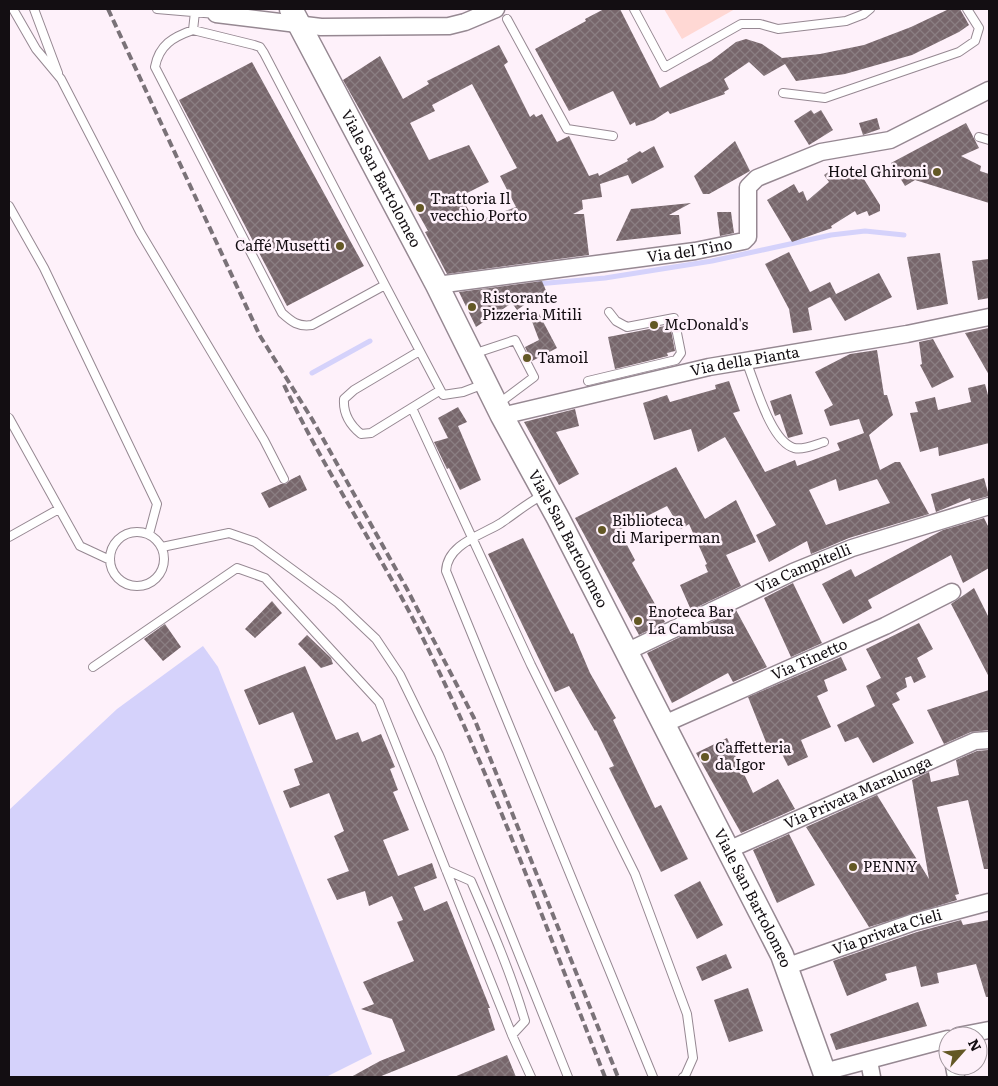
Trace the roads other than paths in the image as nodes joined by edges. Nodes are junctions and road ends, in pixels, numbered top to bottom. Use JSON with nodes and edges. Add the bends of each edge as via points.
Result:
{"nodes":[{"id":1,"x":13,"y":9,"type":"edge"},
{"id":2,"x":34,"y":9,"type":"edge"},
{"id":3,"x":157,"y":9,"type":"edge"},
{"id":4,"x":634,"y":9,"type":"edge"},
{"id":5,"x":870,"y":9,"type":"edge"},
{"id":6,"x":967,"y":9,"type":"edge"},
{"id":7,"x":195,"y":12,"type":"junction"},
{"id":8,"x":216,"y":14,"type":"joint"},
{"id":9,"x":501,"y":14,"type":"edge"},
{"id":10,"x":295,"y":16,"type":"edge"},
{"id":11,"x":193,"y":30,"type":"junction"},
{"id":12,"x":60,"y":80,"type":"junction"},
{"id":13,"x":989,"y":90,"type":"edge"},
{"id":14,"x":784,"y":93,"type":"dead end"},
{"id":15,"x":613,"y":136,"type":"dead end"},
{"id":16,"x":979,"y":137,"type":"dead end"},
{"id":17,"x":989,"y":140,"type":"edge"},
{"id":18,"x":9,"y":206,"type":"edge"},
{"id":19,"x":385,"y":285,"type":"junction"},
{"id":20,"x":437,"y":285,"type":"junction"},
{"id":21,"x":609,"y":312,"type":"dead end"},
{"id":22,"x":989,"y":317,"type":"edge"},
{"id":23,"x":418,"y":352,"type":"junction"},
{"id":24,"x":472,"y":354,"type":"junction"},
{"id":25,"x":746,"y":361,"type":"junction"},
{"id":26,"x":588,"y":381,"type":"dead end"},
{"id":27,"x":486,"y":383,"type":"junction"},
{"id":28,"x":439,"y":391,"type":"junction"},
{"id":29,"x":412,"y":408,"type":"junction"},
{"id":30,"x":499,"y":411,"type":"junction"},
{"id":31,"x":9,"y":418,"type":"edge"},
{"id":32,"x":824,"y":442,"type":"dead end"},
{"id":33,"x":284,"y":479,"type":"dead end"},
{"id":34,"x":545,"y":494,"type":"junction"},
{"id":35,"x":989,"y":506,"type":"edge"},
{"id":36,"x":59,"y":509,"type":"junction"},
{"id":37,"x":149,"y":534,"type":"junction"},
{"id":38,"x":9,"y":537,"type":"edge"},
{"id":39,"x":472,"y":539,"type":"junction"},
{"id":40,"x":162,"y":547,"type":"junction"},
{"id":41,"x":110,"y":560,"type":"junction"},
{"id":42,"x":952,"y":592,"type":"dead end"},
{"id":43,"x":626,"y":652,"type":"junction"},
{"id":44,"x":93,"y":667,"type":"dead end"},
{"id":45,"x":664,"y":724,"type":"junction"},
{"id":46,"x":989,"y":740,"type":"edge"},
{"id":47,"x":728,"y":850,"type":"junction"},
{"id":48,"x":446,"y":870,"type":"junction"},
{"id":49,"x":989,"y":902,"type":"edge"},
{"id":50,"x":788,"y":966,"type":"junction"},
{"id":51,"x":512,"y":1035,"type":"junction"},
{"id":52,"x":938,"y":1042,"type":"edge"},
{"id":53,"x":869,"y":1061,"type":"junction"},
{"id":54,"x":825,"y":1075,"type":"edge"},
{"id":55,"x":531,"y":1077,"type":"edge"},
{"id":56,"x":568,"y":1077,"type":"edge"},
{"id":57,"x":653,"y":1077,"type":"edge"},
{"id":58,"x":683,"y":1077,"type":"edge"},
{"id":59,"x":872,"y":1077,"type":"edge"}],
"edges":[{"from":1,"to":12,"type":"lane","via":[[36,49]]},
{"from":2,"to":12,"type":"lane"},
{"from":3,"to":7,"type":"lane"},
{"from":4,"to":5,"type":"lane","via":[[665,67],[742,24],[778,29],[846,21]]},
{"from":6,"to":14,"type":"lane","via":[[979,28],[975,41],[959,52],[825,98]]},
{"from":7,"to":8,"type":"lane"},
{"from":7,"to":11,"type":"lane"},
{"from":8,"to":10,"type":"street"},
{"from":9,"to":10,"type":"street","via":[[449,26],[321,27]]},
{"from":9,"to":15,"type":"lane","via":[[567,129]]},
{"from":10,"to":20,"type":"main road","name":"Viale San Bartolomeo"},
{"from":11,"to":19,"type":"lane","via":[[260,47]]},
{"from":11,"to":19,"type":"lane","via":[[164,45],[155,67],[282,313],[294,324],[312,325]]},
{"from":12,"to":33,"type":"lane","via":[[140,232]]},
{"from":13,"to":20,"type":"street","name":"Via del Tino","via":[[890,140],[821,152],[757,178],[748,187],[748,237],[744,241],[695,251]]},
{"from":16,"to":17,"type":"lane"},
{"from":18,"to":37,"type":"lane","via":[[44,268],[157,504]]},
{"from":19,"to":23,"type":"lane"},
{"from":20,"to":24,"type":"main road","name":"Viale San Bartolomeo"},
{"from":21,"to":26,"type":"lane","via":[[627,327],[674,318],[682,353],[676,360]]},
{"from":22,"to":25,"type":"street","name":"Via della Pianta"},
{"from":23,"to":28,"type":"lane"},
{"from":23,"to":29,"type":"lane","via":[[354,390],[344,399],[343,409],[352,427],[361,434],[371,433]]},
{"from":24,"to":27,"type":"main road","name":"Viale San Bartolomeo"},
{"from":24,"to":30,"type":"lane","via":[[515,340],[534,377]]},
{"from":25,"to":30,"type":"street","name":"Via della Pianta"},
{"from":25,"to":32,"type":"lane","via":[[780,440],[786,445],[802,448]]},
{"from":27,"to":28,"type":"lane","via":[[448,396]]},
{"from":27,"to":30,"type":"main road","name":"Viale San Bartolomeo"},
{"from":28,"to":29,"type":"lane"},
{"from":29,"to":39,"type":"lane"},
{"from":30,"to":34,"type":"main road","name":"Viale San Bartolomeo"},
{"from":31,"to":36,"type":"lane"},
{"from":34,"to":39,"type":"lane"},
{"from":34,"to":43,"type":"main road","name":"Viale San Bartolomeo"},
{"from":35,"to":43,"type":"street","name":"Via Campitelli","via":[[852,548],[793,572]]},
{"from":36,"to":38,"type":"lane"},
{"from":36,"to":41,"type":"lane","via":[[80,546]]},
{"from":37,"to":40,"type":"lane"},
{"from":37,"to":41,"type":"lane","via":[[131,532],[122,536],[115,542]]},
{"from":39,"to":57,"type":"lane","via":[[451,556],[446,563],[446,571]]},
{"from":39,"to":58,"type":"lane","via":[[635,874],[687,1014],[693,1058]]},
{"from":40,"to":41,"type":"lane","via":[[164,565],[154,580],[147,584],[130,585],[122,581],[116,576]]},
{"from":40,"to":56,"type":"lane","via":[[229,534],[255,542],[338,603],[376,639],[400,675],[439,755]]},
{"from":42,"to":45,"type":"street","name":"Via Tinetto","via":[[885,626]]},
{"from":43,"to":45,"type":"main road","name":"Viale San Bartolomeo"},
{"from":44,"to":48,"type":"lane","via":[[237,568],[265,578],[379,702]]},
{"from":45,"to":47,"type":"main road","name":"Viale San Bartolomeo"},
{"from":46,"to":47,"type":"street","name":"Via Privata Maralunga","via":[[975,741]]},
{"from":47,"to":50,"type":"main road","name":"Viale San Bartolomeo"},
{"from":48,"to":51,"type":"lane"},
{"from":48,"to":51,"type":"lane","via":[[472,881],[495,937],[516,990],[524,1021]]},
{"from":49,"to":50,"type":"street","name":"Via privata Cieli","via":[[914,922]]},
{"from":50,"to":54,"type":"main road","name":"Viale San Bartolomeo"},
{"from":51,"to":55,"type":"lane"},
{"from":52,"to":53,"type":"street"},
{"from":53,"to":54,"type":"street"},
{"from":53,"to":59,"type":"street"}]}
